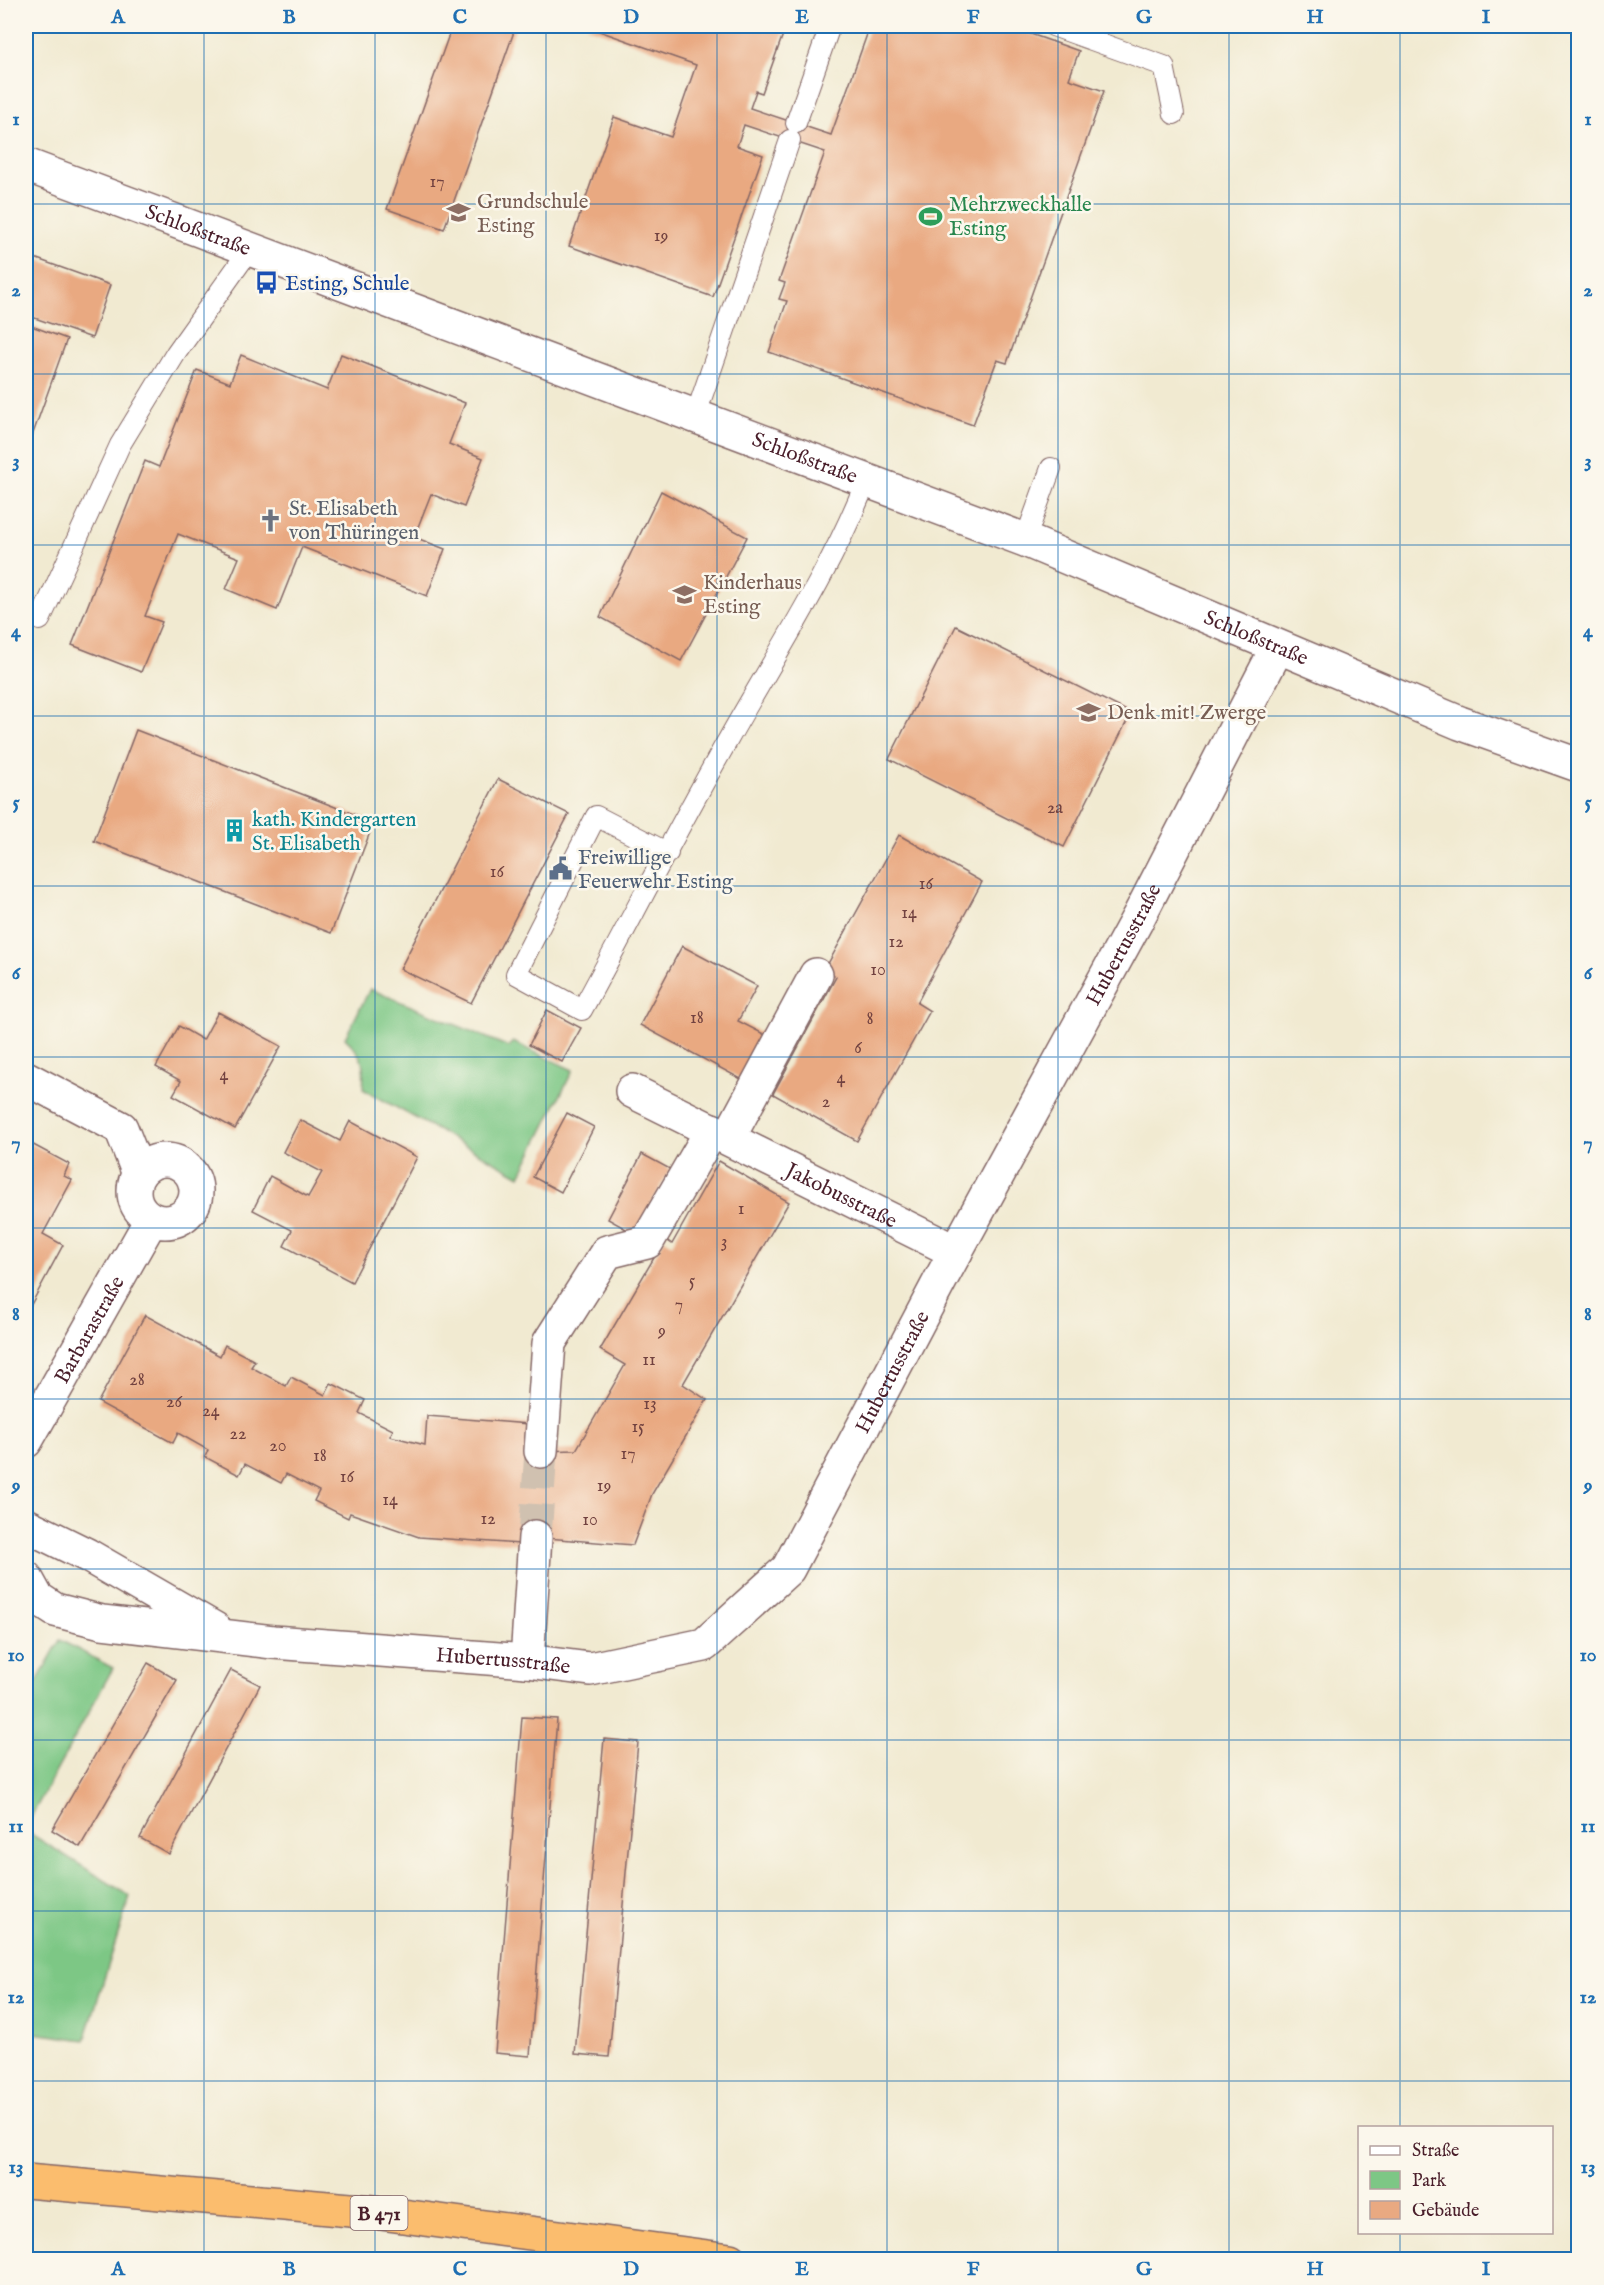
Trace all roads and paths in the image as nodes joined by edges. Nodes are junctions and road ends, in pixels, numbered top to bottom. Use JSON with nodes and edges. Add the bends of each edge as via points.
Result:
{"nodes":[{"id":1,"x":830,"y":26,"type":"edge"},
{"id":2,"x":1053,"y":26,"type":"edge"},
{"id":3,"x":1174,"y":114,"type":"dead end"},
{"id":4,"x":26,"y":165,"type":"edge"},
{"id":5,"x":250,"y":249,"type":"junction"},
{"id":6,"x":695,"y":417,"type":"junction"},
{"id":7,"x":1051,"y":468,"type":"dead end"},
{"id":8,"x":866,"y":481,"type":"junction"},
{"id":9,"x":1025,"y":540,"type":"junction"},
{"id":10,"x":40,"y":620,"type":"dead end"},
{"id":11,"x":1277,"y":648,"type":"junction"},
{"id":12,"x":1578,"y":765,"type":"edge"},
{"id":13,"x":668,"y":852,"type":"junction"},
{"id":14,"x":816,"y":975,"type":"dead end"},
{"id":15,"x":26,"y":1078,"type":"edge"},
{"id":16,"x":632,"y":1090,"type":"dead end"},
{"id":17,"x":720,"y":1133,"type":"junction"},
{"id":18,"x":139,"y":1174,"type":"junction"},
{"id":19,"x":151,"y":1220,"type":"junction"},
{"id":20,"x":956,"y":1252,"type":"junction"},
{"id":21,"x":26,"y":1441,"type":"edge"},
{"id":22,"x":541,"y":1451,"type":"tunnel mouth"},
{"id":23,"x":26,"y":1525,"type":"edge"},
{"id":24,"x":535,"y":1537,"type":"tunnel mouth"},
{"id":25,"x":26,"y":1578,"type":"edge"},
{"id":26,"x":225,"y":1635,"type":"junction"},
{"id":27,"x":527,"y":1661,"type":"junction"},
{"id":28,"x":26,"y":2181,"type":"edge"},
{"id":29,"x":730,"y":2259,"type":"edge"}],
"edges":[{"from":1,"to":6,"type":"lane"},
{"from":2,"to":3,"type":"lane","via":[[1164,66]]},
{"from":4,"to":5,"type":"street","name":"Schloßstraße"},
{"from":5,"to":6,"type":"street","name":"Schloßstraße"},
{"from":5,"to":10,"type":"lane","via":[[176,353],[120,445]]},
{"from":6,"to":8,"type":"street","name":"Schloßstraße"},
{"from":7,"to":9,"type":"lane"},
{"from":8,"to":9,"type":"street","name":"Schloßstraße"},
{"from":8,"to":13,"type":"lane","via":[[847,530]]},
{"from":9,"to":11,"type":"street","name":"Schloßstraße"},
{"from":11,"to":12,"type":"street","name":"Schloßstraße","via":[[1460,723]]},
{"from":11,"to":20,"type":"street","name":"Hubertusstraße","via":[[1138,918]]},
{"from":13,"to":13,"type":"lane","via":[[582,1011],[516,974],[596,816]]},
{"from":14,"to":17,"type":"street"},
{"from":15,"to":18,"type":"street","via":[[121,1128]]},
{"from":16,"to":17,"type":"street","name":"Jakobusstraße"},
{"from":17,"to":20,"type":"street","name":"Jakobusstraße"},
{"from":17,"to":22,"type":"street","via":[[647,1242],[607,1252],[549,1343]]},
{"from":18,"to":19,"type":"street","via":[[134,1195],[142,1213]]},
{"from":18,"to":19,"type":"street","via":[[148,1164],[169,1160],[189,1170],[196,1188],[196,1199],[179,1220]]},
{"from":19,"to":21,"type":"street","name":"Barbarastraße"},
{"from":20,"to":27,"type":"street","name":"Hubertusstraße","via":[[788,1569],[704,1645],[590,1669]]},
{"from":23,"to":26,"type":"street","name":"Hubertusstraße"},
{"from":24,"to":27,"type":"street"},
{"from":25,"to":26,"type":"street","name":"Hubertusstraße","via":[[37,1598],[55,1610],[102,1622]]},
{"from":26,"to":27,"type":"street","name":"Hubertusstraße"},
{"from":28,"to":29,"type":"highway","number":"B 471","via":[[373,2212]]}]}
